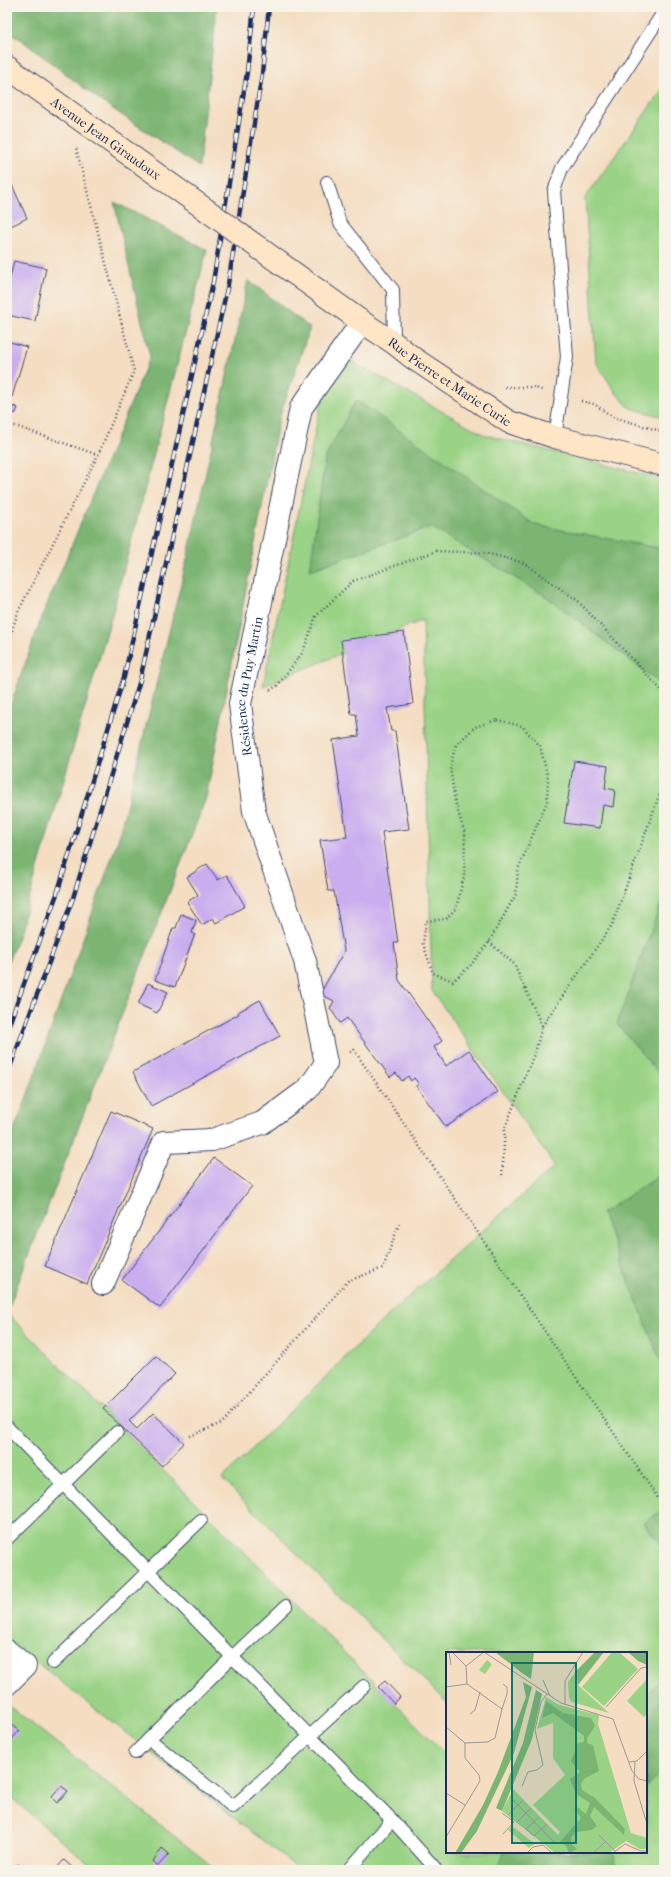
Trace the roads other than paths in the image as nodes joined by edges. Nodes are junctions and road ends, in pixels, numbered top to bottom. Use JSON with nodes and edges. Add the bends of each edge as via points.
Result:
{"nodes":[{"id":1,"x":664,"y":11,"type":"edge"},
{"id":2,"x":7,"y":67,"type":"edge"},
{"id":3,"x":327,"y":182,"type":"dead end"},
{"id":4,"x":260,"y":248,"type":"joint"},
{"id":5,"x":362,"y":322,"type":"junction"},
{"id":6,"x":394,"y":343,"type":"junction"},
{"id":7,"x":555,"y":436,"type":"junction"},
{"id":8,"x":664,"y":465,"type":"edge"},
{"id":9,"x":103,"y":1284,"type":"dead end"},
{"id":10,"x":7,"y":1427,"type":"edge"},
{"id":11,"x":117,"y":1432,"type":"dead end"},
{"id":12,"x":62,"y":1484,"type":"junction"},
{"id":13,"x":201,"y":1520,"type":"dead end"},
{"id":14,"x":7,"y":1538,"type":"edge"},
{"id":15,"x":148,"y":1571,"type":"junction"},
{"id":16,"x":286,"y":1606,"type":"dead end"},
{"id":17,"x":7,"y":1651,"type":"edge"},
{"id":18,"x":232,"y":1657,"type":"junction"},
{"id":19,"x":53,"y":1663,"type":"dead end"},
{"id":20,"x":7,"y":1684,"type":"edge"},
{"id":21,"x":364,"y":1686,"type":"dead end"},
{"id":22,"x":310,"y":1736,"type":"junction"},
{"id":23,"x":149,"y":1739,"type":"junction"},
{"id":24,"x":135,"y":1753,"type":"dead end"},
{"id":25,"x":392,"y":1820,"type":"junction"},
{"id":26,"x":435,"y":1868,"type":"dead end"},
{"id":27,"x":349,"y":1870,"type":"edge"}],
"edges":[{"from":1,"to":7,"type":"lane","via":[[562,168],[554,190],[567,357]]},
{"from":2,"to":4,"type":"street","name":"Avenue Jean Giraudoux","bridge":true},
{"from":3,"to":6,"type":"lane","via":[[340,223],[393,290]]},
{"from":4,"to":5,"type":"street","name":"Rue Pierre et Marie Curie"},
{"from":5,"to":6,"type":"street","name":"Rue Pierre et Marie Curie"},
{"from":5,"to":9,"type":"street","name":"Résidence du Puy Martin","via":[[301,408],[240,704],[254,811],[305,961],[326,1063],[308,1089],[262,1123],[212,1140],[164,1142]]},
{"from":6,"to":7,"type":"street","name":"Rue Pierre et Marie Curie","via":[[509,422]]},
{"from":7,"to":8,"type":"street","name":"Rue Pierre et Marie Curie"},
{"from":10,"to":12,"type":"lane"},
{"from":11,"to":12,"type":"lane"},
{"from":12,"to":14,"type":"lane"},
{"from":12,"to":15,"type":"lane"},
{"from":13,"to":15,"type":"lane"},
{"from":15,"to":18,"type":"lane"},
{"from":15,"to":19,"type":"lane"},
{"from":16,"to":18,"type":"lane"},
{"from":17,"to":20,"type":"street","via":[[25,1666]]},
{"from":18,"to":22,"type":"lane"},
{"from":18,"to":23,"type":"lane"},
{"from":21,"to":22,"type":"lane"},
{"from":22,"to":23,"type":"lane","via":[[233,1807]]},
{"from":22,"to":25,"type":"lane"},
{"from":23,"to":24,"type":"lane"},
{"from":25,"to":26,"type":"lane"},
{"from":25,"to":27,"type":"lane"}]}
